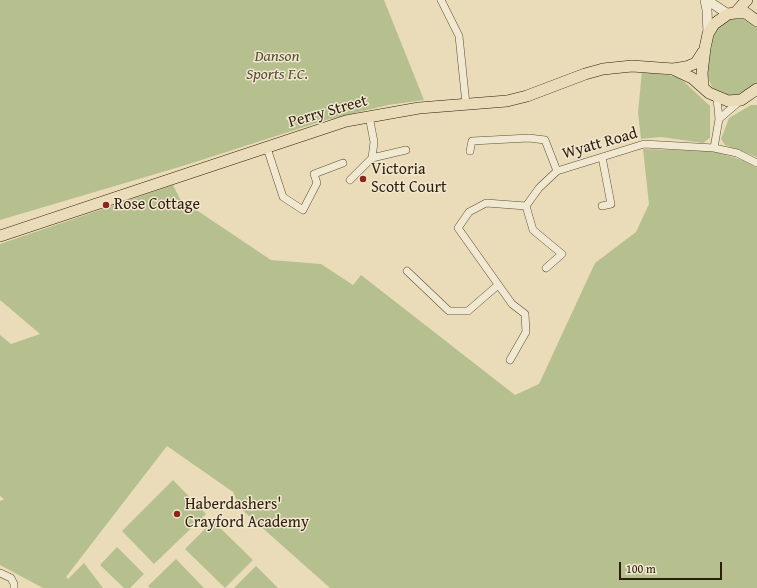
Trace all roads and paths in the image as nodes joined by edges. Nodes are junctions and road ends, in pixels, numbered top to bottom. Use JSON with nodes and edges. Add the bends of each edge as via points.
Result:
{"nodes":[{"id":1,"x":441,"y":0,"type":"edge"},
{"id":2,"x":706,"y":0,"type":"edge"},
{"id":3,"x":747,"y":0,"type":"edge"},
{"id":4,"x":731,"y":13,"type":"junction"},
{"id":5,"x":757,"y":21,"type":"edge"},
{"id":6,"x":708,"y":34,"type":"junction"},
{"id":7,"x":705,"y":48,"type":"junction"},
{"id":8,"x":673,"y":69,"type":"junction"},
{"id":9,"x":703,"y":87,"type":"junction"},
{"id":10,"x":757,"y":89,"type":"edge"},
{"id":11,"x":757,"y":96,"type":"edge"},
{"id":12,"x":717,"y":98,"type":"junction"},
{"id":13,"x":743,"y":98,"type":"junction"},
{"id":14,"x":466,"y":104,"type":"junction"},
{"id":15,"x":369,"y":116,"type":"junction"},
{"id":16,"x":719,"y":119,"type":"junction"},
{"id":17,"x":266,"y":148,"type":"junction"},
{"id":18,"x":714,"y":148,"type":"junction"},
{"id":19,"x":406,"y":150,"type":"dead end"},
{"id":20,"x":470,"y":151,"type":"dead end"},
{"id":21,"x":602,"y":157,"type":"junction"},
{"id":22,"x":372,"y":158,"type":"junction"},
{"id":23,"x":343,"y":163,"type":"dead end"},
{"id":24,"x":757,"y":163,"type":"edge"},
{"id":25,"x":557,"y":171,"type":"junction"},
{"id":26,"x":350,"y":180,"type":"dead end"},
{"id":27,"x":526,"y":206,"type":"junction"},
{"id":28,"x":602,"y":206,"type":"dead end"},
{"id":29,"x":0,"y":236,"type":"edge"},
{"id":30,"x":546,"y":268,"type":"dead end"},
{"id":31,"x":407,"y":271,"type":"dead end"},
{"id":32,"x":498,"y":285,"type":"junction"},
{"id":33,"x":510,"y":360,"type":"dead end"},
{"id":34,"x":0,"y":573,"type":"edge"},
{"id":35,"x":14,"y":588,"type":"edge"}],
"edges":[{"from":1,"to":14,"type":"street","via":[[459,36]]},
{"from":2,"to":4,"type":"street"},
{"from":2,"to":6,"type":"street"},
{"from":3,"to":4,"type":"main road"},
{"from":4,"to":5,"type":"main road","via":[[746,13]]},
{"from":4,"to":6,"type":"main road","via":[[714,24]]},
{"from":6,"to":7,"type":"main road"},
{"from":7,"to":8,"type":"main road","name":"Perry Street","via":[[702,57],[696,63]]},
{"from":7,"to":9,"type":"main road"},
{"from":8,"to":9,"type":"main road","name":"Perry Street"},
{"from":8,"to":14,"type":"main road","name":"Perry Street","via":[[632,66],[603,69],[527,96],[491,103]]},
{"from":9,"to":12,"type":"main road","name":"Perry Street"},
{"from":10,"to":13,"type":"main road"},
{"from":11,"to":13,"type":"main road"},
{"from":12,"to":13,"type":"main road","via":[[728,101]]},
{"from":12,"to":16,"type":"street"},
{"from":13,"to":16,"type":"street"},
{"from":14,"to":15,"type":"main road","name":"Perry Street"},
{"from":15,"to":17,"type":"main road","name":"Perry Street","via":[[319,129]]},
{"from":15,"to":22,"type":"street","via":[[374,142]]},
{"from":16,"to":18,"type":"street"},
{"from":17,"to":23,"type":"street","via":[[283,197],[303,210],[317,183],[314,174]]},
{"from":17,"to":29,"type":"main road","name":"Perry Street"},
{"from":18,"to":21,"type":"street","name":"Wyatt Road","via":[[644,144]]},
{"from":18,"to":24,"type":"street","name":"Wyatt Road","via":[[737,153]]},
{"from":19,"to":22,"type":"street"},
{"from":20,"to":25,"type":"street","via":[[472,141],[529,138],[544,140]]},
{"from":21,"to":25,"type":"street","name":"Wyatt Road"},
{"from":21,"to":28,"type":"street","via":[[611,204]]},
{"from":22,"to":26,"type":"street"},
{"from":25,"to":27,"type":"street","name":"Wyatt Road","via":[[539,188]]},
{"from":27,"to":30,"type":"street","via":[[533,230],[562,254]]},
{"from":27,"to":32,"type":"street","via":[[486,203],[469,212],[458,228]]},
{"from":31,"to":32,"type":"street","via":[[449,311],[468,311]]},
{"from":32,"to":33,"type":"street","via":[[512,304],[525,314],[526,332]]},
{"from":34,"to":35,"type":"street","via":[[11,578]]}]}
